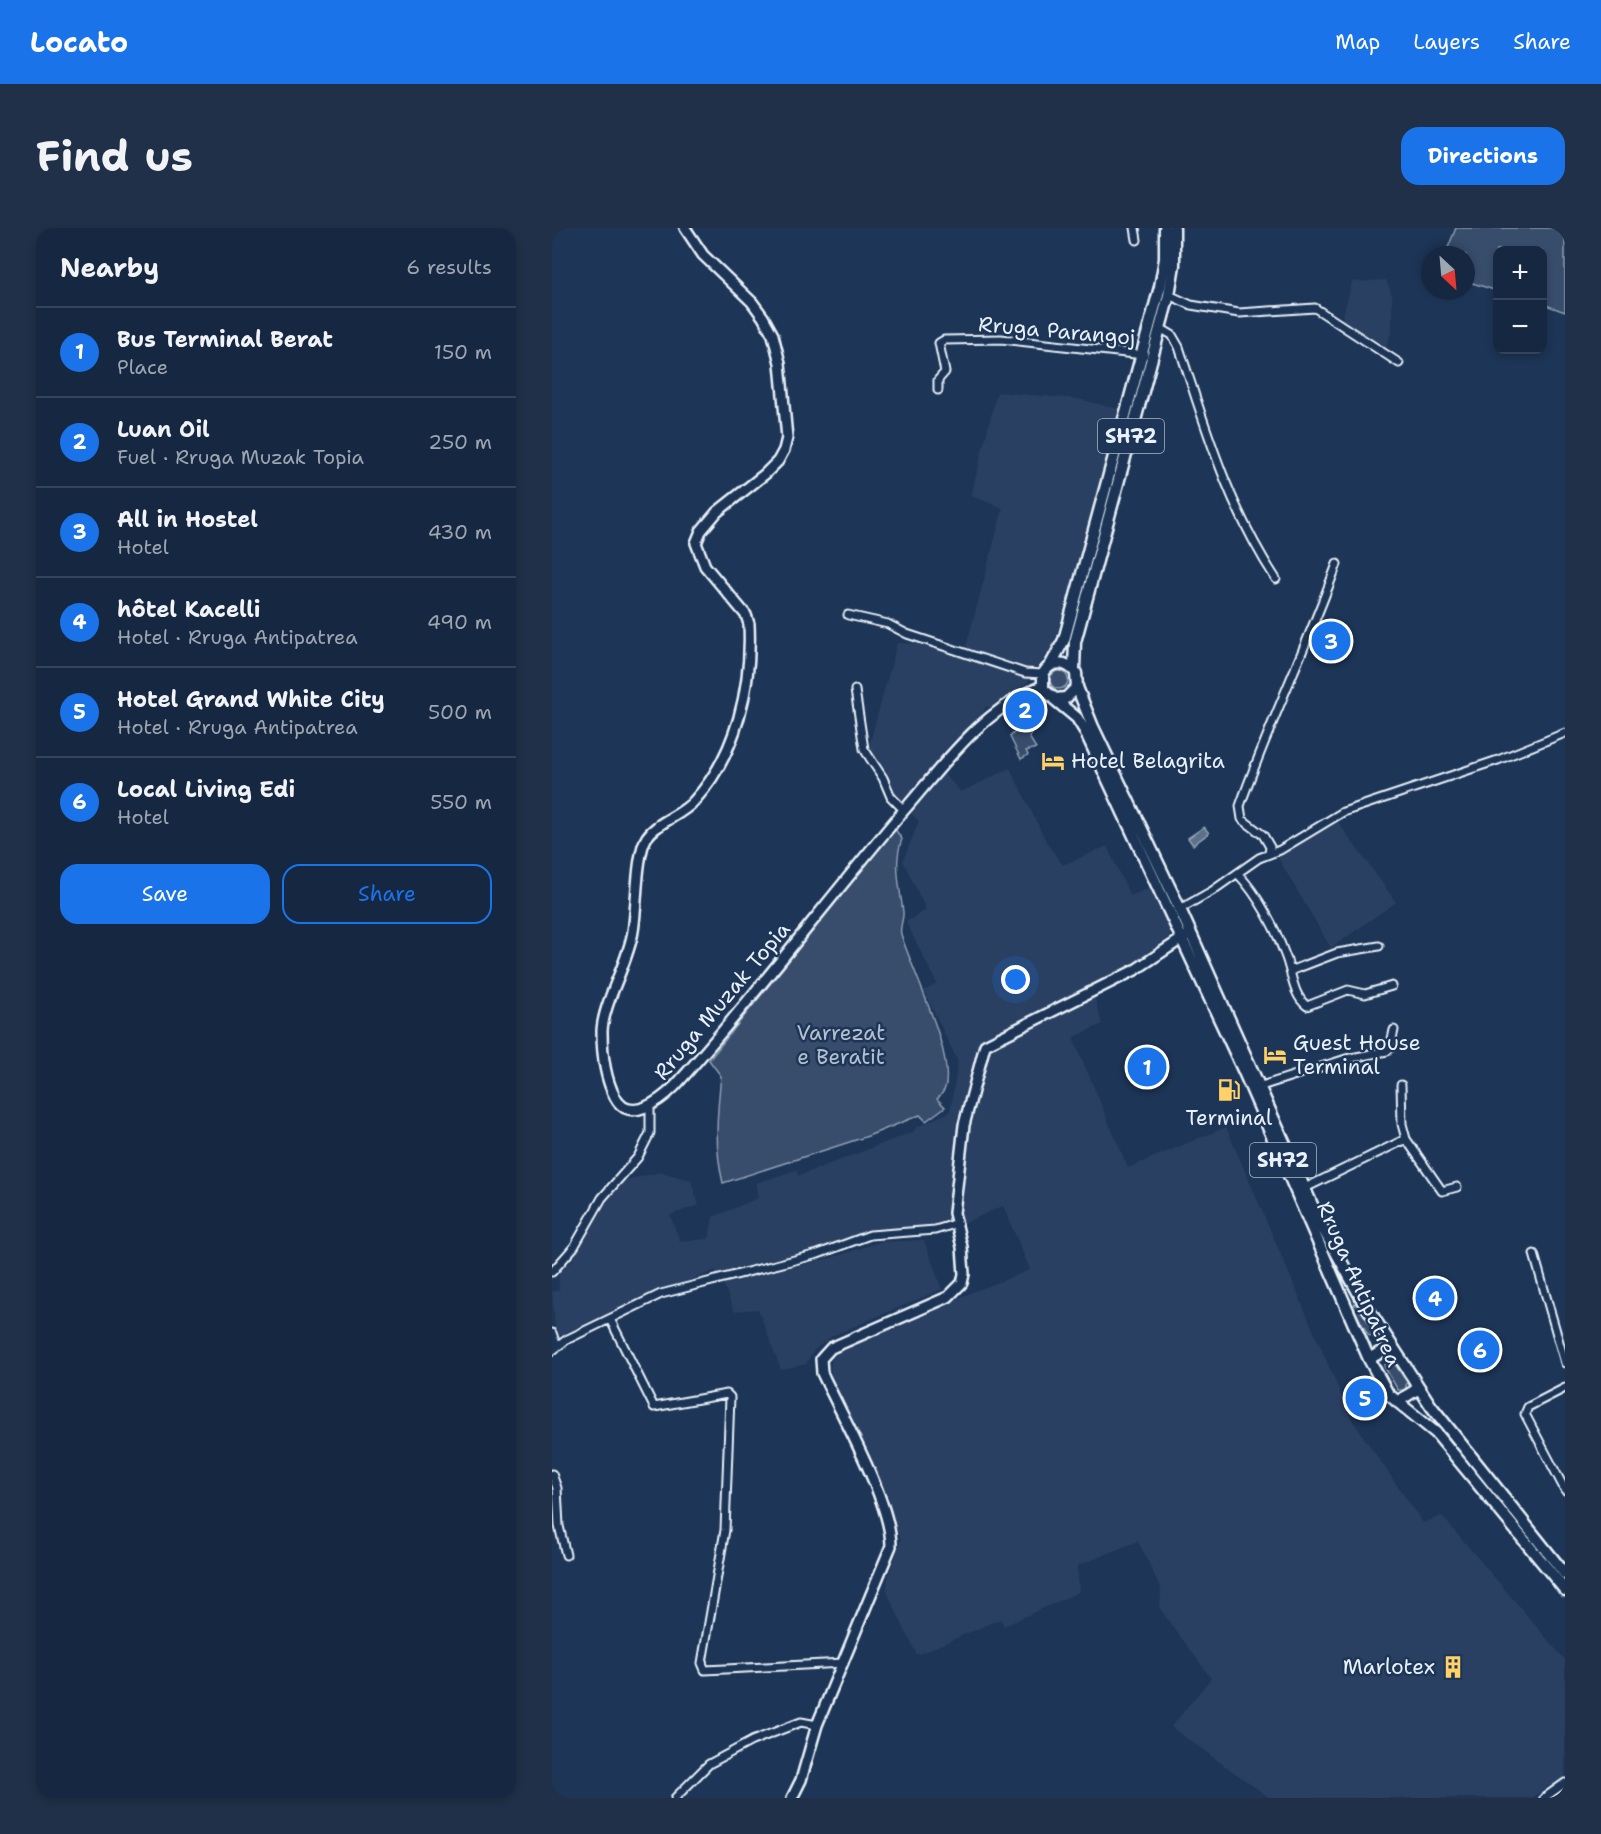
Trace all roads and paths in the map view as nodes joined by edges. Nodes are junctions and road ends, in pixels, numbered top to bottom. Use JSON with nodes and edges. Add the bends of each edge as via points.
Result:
{"nodes":[{"id":1,"x":685,"y":228,"type":"edge"},
{"id":2,"x":1136,"y":228,"type":"edge"},
{"id":3,"x":1165,"y":228,"type":"edge"},
{"id":4,"x":1174,"y":228,"type":"edge"},
{"id":5,"x":1137,"y":240,"type":"dead end"},
{"id":6,"x":1169,"y":295,"type":"junction"},
{"id":7,"x":1160,"y":328,"type":"junction"},
{"id":8,"x":1148,"y":356,"type":"junction"},
{"id":9,"x":1399,"y":363,"type":"dead end"},
{"id":10,"x":938,"y":390,"type":"dead end"},
{"id":11,"x":1337,"y":564,"type":"dead end"},
{"id":12,"x":1276,"y":579,"type":"dead end"},
{"id":13,"x":848,"y":615,"type":"dead end"},
{"id":14,"x":1074,"y":669,"type":"junction"},
{"id":15,"x":1045,"y":675,"type":"junction"},
{"id":16,"x":1077,"y":687,"type":"junction"},
{"id":17,"x":855,"y":690,"type":"dead end"},
{"id":18,"x":1051,"y":697,"type":"junction"},
{"id":19,"x":1565,"y":733,"type":"edge"},
{"id":20,"x":904,"y":810,"type":"junction"},
{"id":21,"x":1128,"y":813,"type":"junction"},
{"id":22,"x":1269,"y":853,"type":"junction"},
{"id":23,"x":1238,"y":874,"type":"junction"},
{"id":24,"x":1180,"y":909,"type":"junction"},
{"id":25,"x":1187,"y":936,"type":"junction"},
{"id":26,"x":1379,"y":946,"type":"dead end"},
{"id":27,"x":1290,"y":971,"type":"junction"},
{"id":28,"x":1392,"y":986,"type":"dead end"},
{"id":29,"x":1394,"y":1030,"type":"dead end"},
{"id":30,"x":1401,"y":1084,"type":"dead end"},
{"id":31,"x":1255,"y":1088,"type":"junction"},
{"id":32,"x":650,"y":1106,"type":"junction"},
{"id":33,"x":1406,"y":1139,"type":"junction"},
{"id":34,"x":1457,"y":1187,"type":"dead end"},
{"id":35,"x":1305,"y":1188,"type":"junction"},
{"id":36,"x":955,"y":1224,"type":"junction"},
{"id":37,"x":1317,"y":1227,"type":"junction"},
{"id":38,"x":1534,"y":1254,"type":"dead end"},
{"id":39,"x":552,"y":1272,"type":"edge"},
{"id":40,"x":610,"y":1319,"type":"junction"},
{"id":41,"x":552,"y":1333,"type":"edge"},
{"id":42,"x":1391,"y":1346,"type":"junction"},
{"id":43,"x":555,"y":1349,"type":"edge"},
{"id":44,"x":1369,"y":1359,"type":"junction"},
{"id":45,"x":1565,"y":1363,"type":"edge"},
{"id":46,"x":1419,"y":1388,"type":"junction"},
{"id":47,"x":1565,"y":1388,"type":"edge"},
{"id":48,"x":1397,"y":1402,"type":"junction"},
{"id":49,"x":552,"y":1474,"type":"edge"},
{"id":50,"x":1565,"y":1490,"type":"edge"},
{"id":51,"x":566,"y":1555,"type":"dead end"},
{"id":52,"x":1565,"y":1574,"type":"edge"},
{"id":53,"x":1565,"y":1590,"type":"edge"},
{"id":54,"x":844,"y":1663,"type":"junction"},
{"id":55,"x":817,"y":1725,"type":"junction"},
{"id":56,"x":1565,"y":1783,"type":"edge"},
{"id":57,"x":675,"y":1798,"type":"edge"},
{"id":58,"x":792,"y":1798,"type":"edge"},
{"id":59,"x":1544,"y":1798,"type":"edge"}],
"edges":[{"from":1,"to":32,"type":"street","name":"Rruga Muzak Topia","via":[[703,255],[753,302],[773,335],[780,363],[787,438],[778,461],[717,512],[696,543],[705,566],[746,615],[748,673],[737,722],[707,786],[692,804],[647,837],[642,850],[633,933],[602,1031],[607,1077],[617,1101],[631,1109]]},
{"from":2,"to":5,"type":"street"},
{"from":3,"to":8,"type":"main road","name":"Rruga Antipatrea","number":"SH72","via":[[1165,259]]},
{"from":4,"to":6,"type":"main road","name":"Rruga Antipatrea","number":"SH72"},
{"from":6,"to":7,"type":"main road","name":"Rruga Antipatrea","number":"SH72"},
{"from":6,"to":9,"type":"street","via":[[1191,305],[1239,313],[1315,308]]},
{"from":7,"to":8,"type":"main road","name":"Rruga Antipatrea","number":"SH72"},
{"from":7,"to":12,"type":"street","via":[[1172,335],[1179,347],[1229,495]]},
{"from":8,"to":10,"type":"street","name":"Rruga Parangoj","via":[[1002,339],[944,340],[939,343],[945,372],[938,380]]},
{"from":8,"to":14,"type":"main road","name":"Rruga Antipatrea","number":"SH72","via":[[1075,642]]},
{"from":8,"to":15,"type":"main road","name":"Rruga Antipatrea","number":"SH72","via":[[1064,640]]},
{"from":11,"to":22,"type":"street","via":[[1266,733],[1240,806],[1242,819],[1263,835]]},
{"from":13,"to":15,"type":"street","via":[[888,624],[907,634],[1025,673]]},
{"from":14,"to":15,"type":"main road","via":[[1060,663]]},
{"from":14,"to":16,"type":"main road","name":"Rruga Antipatrea","number":"SH72"},
{"from":15,"to":18,"type":"main road","name":"Rruga Antipatrea","number":"SH72"},
{"from":15,"to":20,"type":"street","name":"Rruga Muzak Topia","via":[[959,745]]},
{"from":16,"to":18,"type":"main road","via":[[1066,698]]},
{"from":16,"to":21,"type":"main road","name":"Rruga Antipatrea","number":"SH72"},
{"from":17,"to":20,"type":"street","via":[[864,749],[891,797]]},
{"from":18,"to":21,"type":"main road","name":"Rruga Antipatrea","number":"SH72","via":[[1077,718]]},
{"from":19,"to":22,"type":"street","via":[[1343,812]]},
{"from":20,"to":32,"type":"street","name":"Rruga Muzak Topia","via":[[700,1058],[662,1099]]},
{"from":21,"to":24,"type":"main road","name":"Rruga Antipatrea","number":"SH72"},
{"from":21,"to":25,"type":"main road","name":"Rruga Antipatrea","number":"SH72"},
{"from":22,"to":23,"type":"street"},
{"from":23,"to":24,"type":"street"},
{"from":23,"to":27,"type":"street","via":[[1273,928]]},
{"from":24,"to":25,"type":"main road","name":"Rruga Antipatrea","number":"SH72"},
{"from":25,"to":31,"type":"main road","name":"Rruga Antipatrea","number":"SH72"},
{"from":25,"to":36,"type":"street","via":[[1135,970],[985,1045],[964,1125]]},
{"from":26,"to":27,"type":"street","via":[[1338,953]]},
{"from":27,"to":28,"type":"street","via":[[1307,1006],[1348,990],[1365,994]]},
{"from":29,"to":31,"type":"street","via":[[1387,1051],[1346,1059]]},
{"from":30,"to":33,"type":"street"},
{"from":31,"to":35,"type":"main road","name":"Rruga Antipatrea","number":"SH72"},
{"from":31,"to":37,"type":"main road","name":"Rruga Antipatrea","number":"SH72"},
{"from":32,"to":39,"type":"street","via":[[650,1133],[638,1157],[602,1198],[574,1247]]},
{"from":33,"to":34,"type":"street","via":[[1442,1191]]},
{"from":33,"to":35,"type":"street"},
{"from":35,"to":37,"type":"main road","name":"Rruga Antipatrea","number":"SH72"},
{"from":36,"to":40,"type":"street","via":[[935,1230],[870,1234],[813,1255],[662,1294]]},
{"from":36,"to":54,"type":"street","via":[[964,1261],[962,1283],[956,1291],[831,1348],[821,1359],[822,1373],[875,1486],[891,1535],[891,1546]]},
{"from":37,"to":42,"type":"main road","name":"Rruga Antipatrea","number":"SH72"},
{"from":37,"to":44,"type":"main road","name":"Rruga Antipatrea","number":"SH72"},
{"from":38,"to":45,"type":"street"},
{"from":40,"to":43,"type":"street"},
{"from":40,"to":54,"type":"street","via":[[654,1407],[727,1394],[730,1397],[725,1530],[709,1611],[702,1663],[705,1670]]},
{"from":41,"to":43,"type":"street"},
{"from":42,"to":44,"type":"main road"},
{"from":42,"to":46,"type":"main road","name":"Rruga Antipatrea","number":"SH72"},
{"from":44,"to":48,"type":"main road","name":"Rruga Antipatrea","number":"SH72","via":[[1388,1394]]},
{"from":46,"to":48,"type":"main road"},
{"from":46,"to":52,"type":"main road","name":"Rruga Antipatrea","number":"SH72"},
{"from":47,"to":50,"type":"street","via":[[1528,1407],[1525,1414]]},
{"from":48,"to":53,"type":"main road","name":"Rruga Antipatrea","number":"SH72","via":[[1436,1433]]},
{"from":49,"to":51,"type":"street"},
{"from":54,"to":55,"type":"street"},
{"from":55,"to":57,"type":"street","via":[[801,1722],[709,1764]]},
{"from":55,"to":58,"type":"street"},
{"from":56,"to":59,"type":"street"}]}
